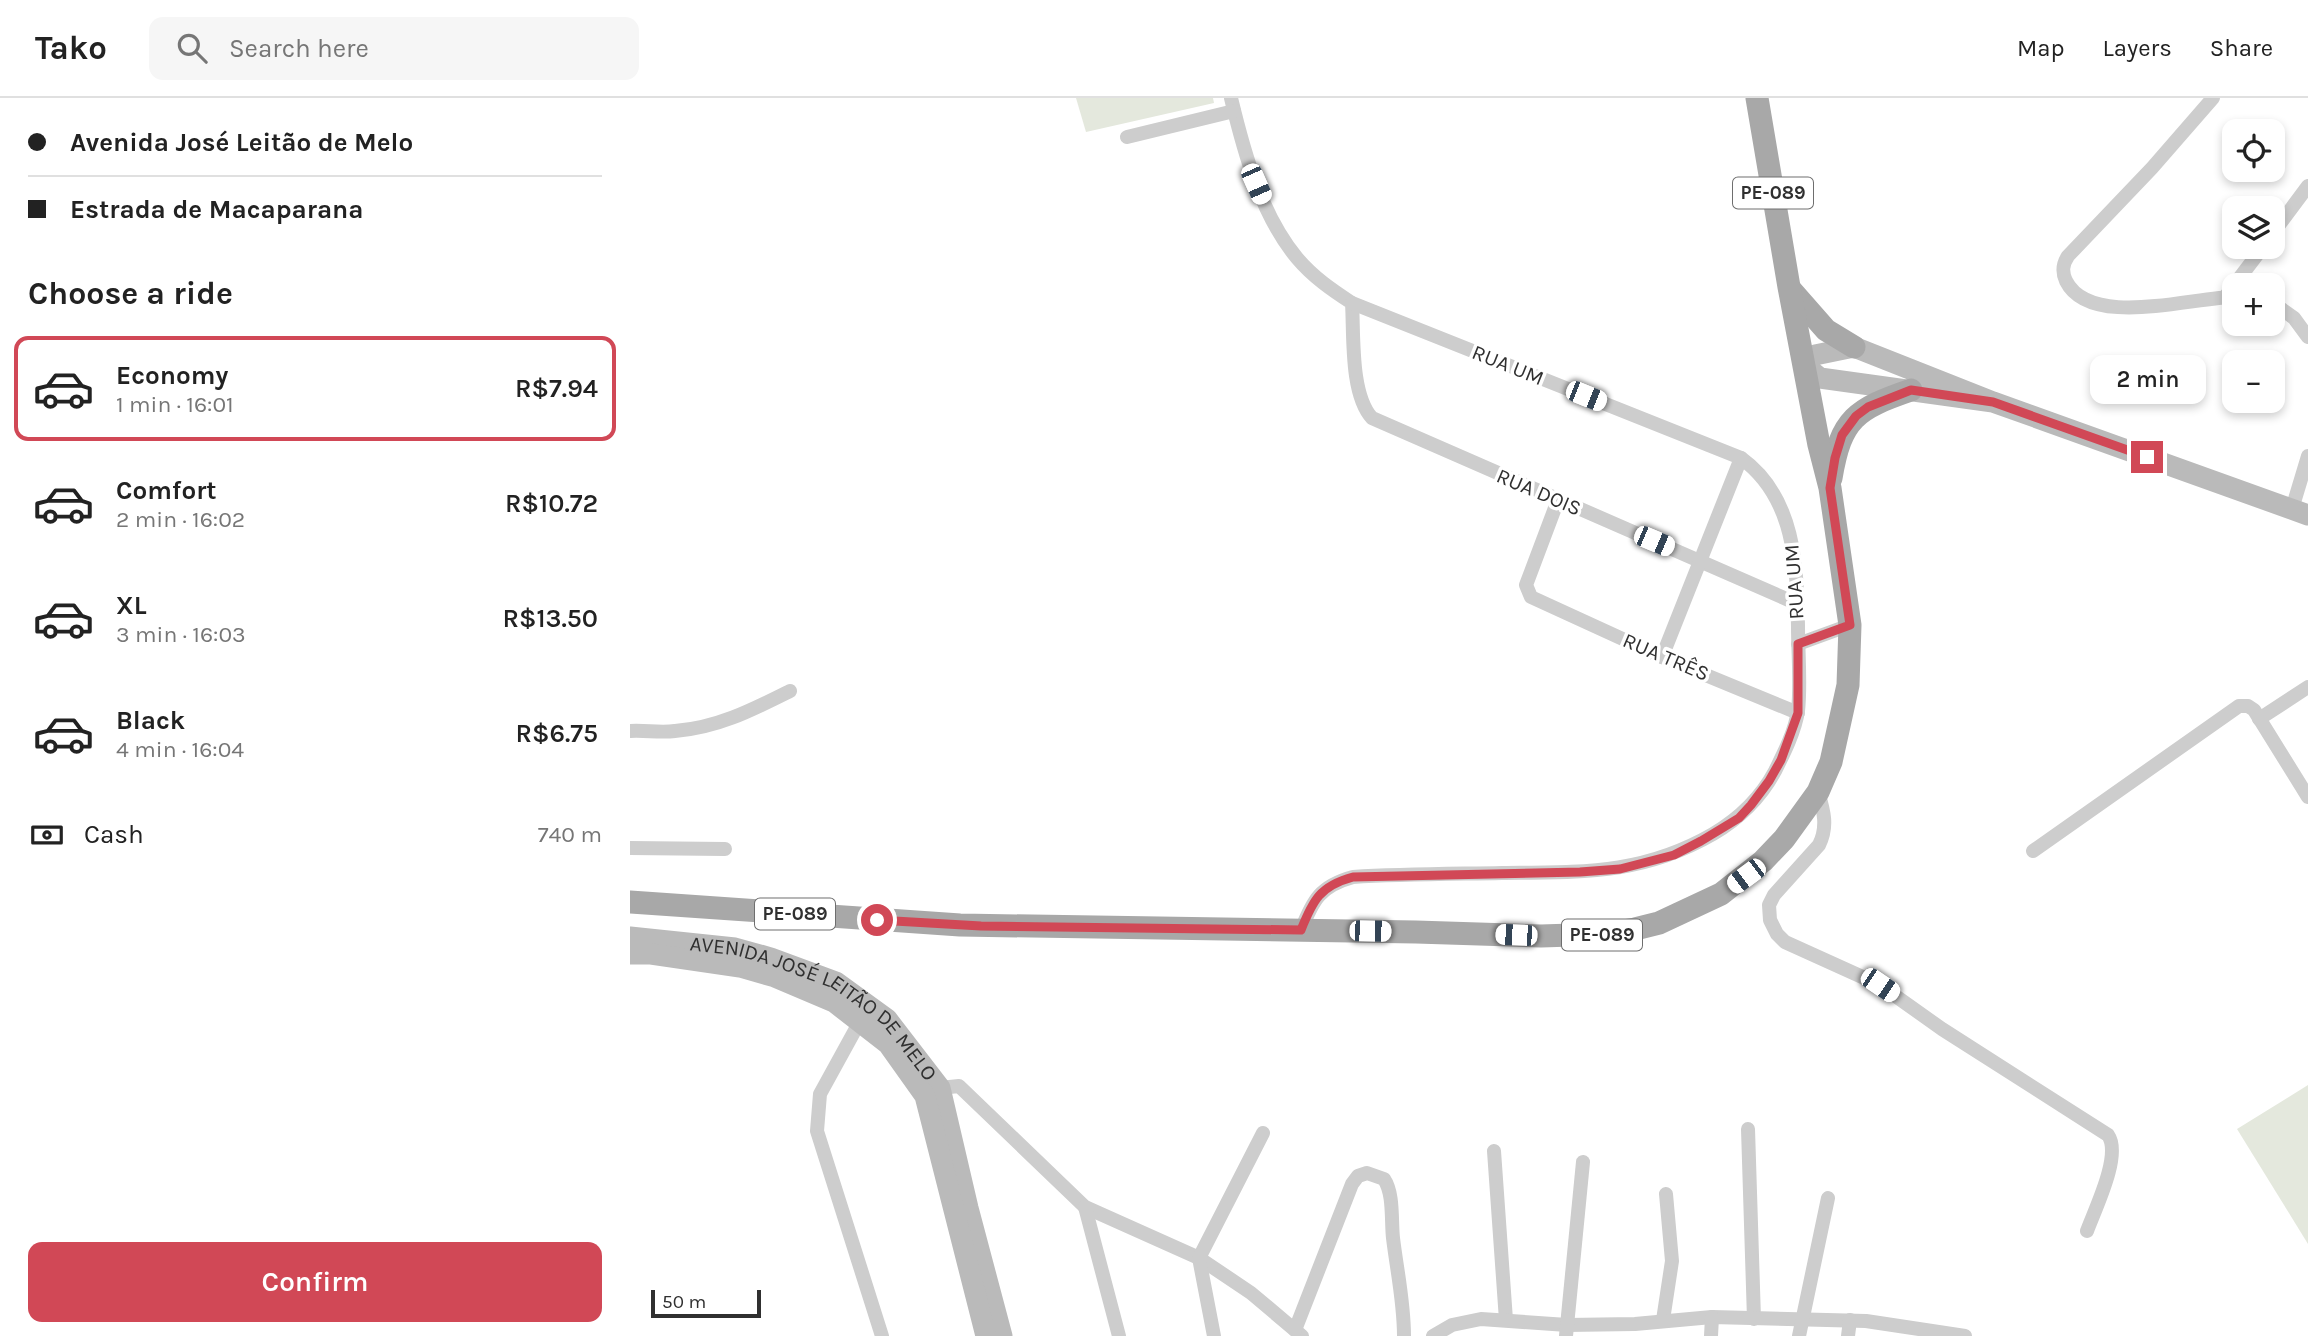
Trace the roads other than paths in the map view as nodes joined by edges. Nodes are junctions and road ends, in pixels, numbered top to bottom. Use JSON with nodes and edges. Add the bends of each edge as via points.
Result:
{"nodes":[{"id":1,"x":1757,"y":98,"type":"edge"},
{"id":2,"x":2213,"y":98,"type":"edge"},
{"id":3,"x":1232,"y":105,"type":"edge"},
{"id":4,"x":1127,"y":137,"type":"dead end"},
{"id":5,"x":2308,"y":186,"type":"edge"},
{"id":6,"x":2285,"y":217,"type":"edge"},
{"id":7,"x":1789,"y":287,"type":"junction"},
{"id":8,"x":2222,"y":298,"type":"edge"},
{"id":9,"x":1352,"y":303,"type":"junction"},
{"id":10,"x":2285,"y":310,"type":"edge"},
{"id":11,"x":2308,"y":337,"type":"edge"},
{"id":12,"x":1854,"y":347,"type":"junction"},
{"id":13,"x":1805,"y":366,"type":"junction"},
{"id":14,"x":1911,"y":390,"type":"junction"},
{"id":15,"x":1993,"y":402,"type":"junction"},
{"id":16,"x":2308,"y":456,"type":"edge"},
{"id":17,"x":1741,"y":458,"type":"junction"},
{"id":18,"x":1830,"y":488,"type":"junction"},
{"id":19,"x":1558,"y":500,"type":"junction"},
{"id":20,"x":2300,"y":512,"type":"edge"},
{"id":21,"x":1701,"y":561,"type":"junction"},
{"id":22,"x":1798,"y":604,"type":"junction"},
{"id":23,"x":1850,"y":625,"type":"junction"},
{"id":24,"x":1798,"y":644,"type":"junction"},
{"id":25,"x":1662,"y":657,"type":"junction"},
{"id":26,"x":2308,"y":687,"type":"edge"},
{"id":27,"x":790,"y":691,"type":"dead end"},
{"id":28,"x":1798,"y":713,"type":"junction"},
{"id":29,"x":2256,"y":715,"type":"junction"},
{"id":30,"x":630,"y":731,"type":"edge"},
{"id":31,"x":1818,"y":792,"type":"junction"},
{"id":32,"x":2308,"y":797,"type":"edge"},
{"id":33,"x":630,"y":848,"type":"edge"},
{"id":34,"x":725,"y":849,"type":"dead end"},
{"id":35,"x":2033,"y":851,"type":"dead end"},
{"id":36,"x":630,"y":902,"type":"edge"},
{"id":37,"x":1301,"y":930,"type":"junction"},
{"id":38,"x":630,"y":937,"type":"edge"},
{"id":39,"x":630,"y":954,"type":"edge"},
{"id":40,"x":859,"y":1023,"type":"junction"},
{"id":41,"x":894,"y":1039,"type":"junction"},
{"id":42,"x":932,"y":1092,"type":"junction"},
{"id":43,"x":1748,"y":1129,"type":"dead end"},
{"id":44,"x":1263,"y":1133,"type":"dead end"},
{"id":45,"x":1494,"y":1151,"type":"dead end"},
{"id":46,"x":1583,"y":1162,"type":"dead end"},
{"id":47,"x":1666,"y":1194,"type":"dead end"},
{"id":48,"x":1828,"y":1198,"type":"dead end"},
{"id":49,"x":1085,"y":1207,"type":"junction"},
{"id":50,"x":2087,"y":1231,"type":"dead end"},
{"id":51,"x":1199,"y":1258,"type":"junction"},
{"id":52,"x":1712,"y":1317,"type":"junction"},
{"id":53,"x":1754,"y":1319,"type":"junction"},
{"id":54,"x":1506,"y":1320,"type":"junction"},
{"id":55,"x":1802,"y":1320,"type":"junction"},
{"id":56,"x":1850,"y":1320,"type":"junction"},
{"id":57,"x":1663,"y":1321,"type":"junction"},
{"id":58,"x":1566,"y":1330,"type":"edge"},
{"id":59,"x":1634,"y":1330,"type":"edge"},
{"id":60,"x":1293,"y":1331,"type":"edge"},
{"id":61,"x":883,"y":1336,"type":"edge"},
{"id":62,"x":986,"y":1336,"type":"edge"},
{"id":63,"x":1002,"y":1336,"type":"edge"},
{"id":64,"x":1119,"y":1336,"type":"edge"},
{"id":65,"x":1214,"y":1336,"type":"edge"},
{"id":66,"x":1404,"y":1336,"type":"edge"},
{"id":67,"x":1433,"y":1336,"type":"edge"},
{"id":68,"x":1711,"y":1336,"type":"edge"},
{"id":69,"x":1799,"y":1336,"type":"edge"},
{"id":70,"x":1847,"y":1336,"type":"edge"},
{"id":71,"x":1965,"y":1336,"type":"edge"}],
"edges":[{"from":1,"to":7,"type":"main road","name":"AVENIDA JOSÉ LEITÃO DE MELO","number":"PE-089"},
{"from":2,"to":8,"type":"street","via":[[2068,256],[2063,271],[2071,290],[2097,304],[2123,307]]},
{"from":3,"to":4,"type":"street"},
{"from":3,"to":9,"type":"street","name":"RUA UM","via":[[1256,184],[1280,235],[1310,272]]},
{"from":5,"to":6,"type":"street"},
{"from":7,"to":12,"type":"main road","via":[[1826,330]]},
{"from":7,"to":13,"type":"main road","name":"AVENIDA JOSÉ LEITÃO DE MELO","number":"PE-089"},
{"from":9,"to":17,"type":"street","name":"RUA UM"},
{"from":9,"to":19,"type":"street","name":"RUA DOIS","via":[[1359,393],[1365,409],[1378,421]]},
{"from":10,"to":11,"type":"street"},
{"from":12,"to":13,"type":"street","via":[[1815,355]]},
{"from":12,"to":15,"type":"street"},
{"from":13,"to":14,"type":"street","via":[[1820,378]]},
{"from":13,"to":18,"type":"main road","name":"AVENIDA JOSÉ LEITÃO DE MELO","number":"PE-089"},
{"from":14,"to":15,"type":"street"},
{"from":14,"to":18,"type":"main road","via":[[1868,407],[1850,423],[1836,450]]},
{"from":15,"to":20,"type":"street"},
{"from":16,"to":20,"type":"street"},
{"from":17,"to":21,"type":"street"},
{"from":17,"to":22,"type":"street","name":"RUA UM","via":[[1762,476],[1781,507],[1796,563]]},
{"from":18,"to":23,"type":"main road","name":"AVENIDA JOSÉ LEITÃO DE MELO","number":"PE-089"},
{"from":19,"to":21,"type":"street","name":"RUA DOIS"},
{"from":19,"to":25,"type":"street","name":"RUA TRÊS","via":[[1526,585],[1530,595]]},
{"from":21,"to":22,"type":"street","name":"RUA DOIS"},
{"from":21,"to":25,"type":"street"},
{"from":22,"to":24,"type":"street","name":"RUA UM"},
{"from":23,"to":24,"type":"street"},
{"from":23,"to":31,"type":"main road","name":"AVENIDA JOSÉ LEITÃO DE MELO","number":"PE-089","via":[[1842,719]]},
{"from":24,"to":28,"type":"street","name":"RUA UM"},
{"from":25,"to":28,"type":"street","name":"RUA TRÊS"},
{"from":26,"to":29,"type":"street"},
{"from":27,"to":30,"type":"street","via":[[739,716],[695,729]]},
{"from":28,"to":37,"type":"street","name":"RUA UM","via":[[1781,760],[1751,805],[1739,818],[1674,855],[1620,869],[1580,872],[1353,877],[1318,896]]},
{"from":29,"to":32,"type":"street"},
{"from":29,"to":35,"type":"street","via":[[2248,706],[2236,707]]},
{"from":31,"to":37,"type":"main road","name":"AVENIDA JOSÉ LEITÃO DE MELO","number":"PE-089","via":[[1784,839],[1746,876],[1721,894],[1659,923],[1603,934],[1541,936]]},
{"from":31,"to":50,"type":"street","via":[[1824,836],[1774,895],[1768,911],[1773,928],[1785,942],[1880,985],[2108,1135],[2113,1157]]},
{"from":33,"to":34,"type":"street"},
{"from":36,"to":37,"type":"main road","name":"AVENIDA JOSÉ LEITÃO DE MELO","number":"PE-089","via":[[960,925]]},
{"from":38,"to":41,"type":"street","name":"AVENIDA JOSÉ LEITÃO DE MELO","via":[[735,948],[836,982],[887,1019]]},
{"from":39,"to":40,"type":"street","name":"AVENIDA JOSÉ LEITÃO DE MELO","via":[[740,967],[775,977],[834,1002]]},
{"from":40,"to":41,"type":"street","name":"AVENIDA JOSÉ LEITÃO DE MELO"},
{"from":40,"to":61,"type":"street","via":[[820,1094],[817,1131]]},
{"from":41,"to":42,"type":"street","name":"AVENIDA JOSÉ LEITÃO DE MELO"},
{"from":42,"to":49,"type":"street","via":[[959,1086]]},
{"from":42,"to":62,"type":"street","name":"AVENIDA JOSÉ LEITÃO DE MELO"},
{"from":42,"to":63,"type":"street","name":"AVENIDA JOSÉ LEITÃO DE MELO"},
{"from":43,"to":53,"type":"street"},
{"from":44,"to":51,"type":"street"},
{"from":45,"to":54,"type":"street"},
{"from":46,"to":58,"type":"street"},
{"from":47,"to":57,"type":"street","via":[[1672,1261]]},
{"from":48,"to":55,"type":"street"},
{"from":49,"to":51,"type":"street"},
{"from":49,"to":64,"type":"street"},
{"from":51,"to":60,"type":"street","via":[[1251,1293]]},
{"from":51,"to":65,"type":"street"},
{"from":52,"to":53,"type":"street"},
{"from":52,"to":57,"type":"street"},
{"from":52,"to":68,"type":"street"},
{"from":53,"to":55,"type":"street"},
{"from":54,"to":58,"type":"street"},
{"from":54,"to":67,"type":"street","via":[[1464,1321]]},
{"from":55,"to":56,"type":"street"},
{"from":55,"to":69,"type":"street"},
{"from":56,"to":70,"type":"street"},
{"from":56,"to":71,"type":"street"},
{"from":57,"to":59,"type":"street"},
{"from":58,"to":59,"type":"street"},
{"from":60,"to":66,"type":"street","via":[[1352,1184],[1367,1172],[1388,1184]]}]}
